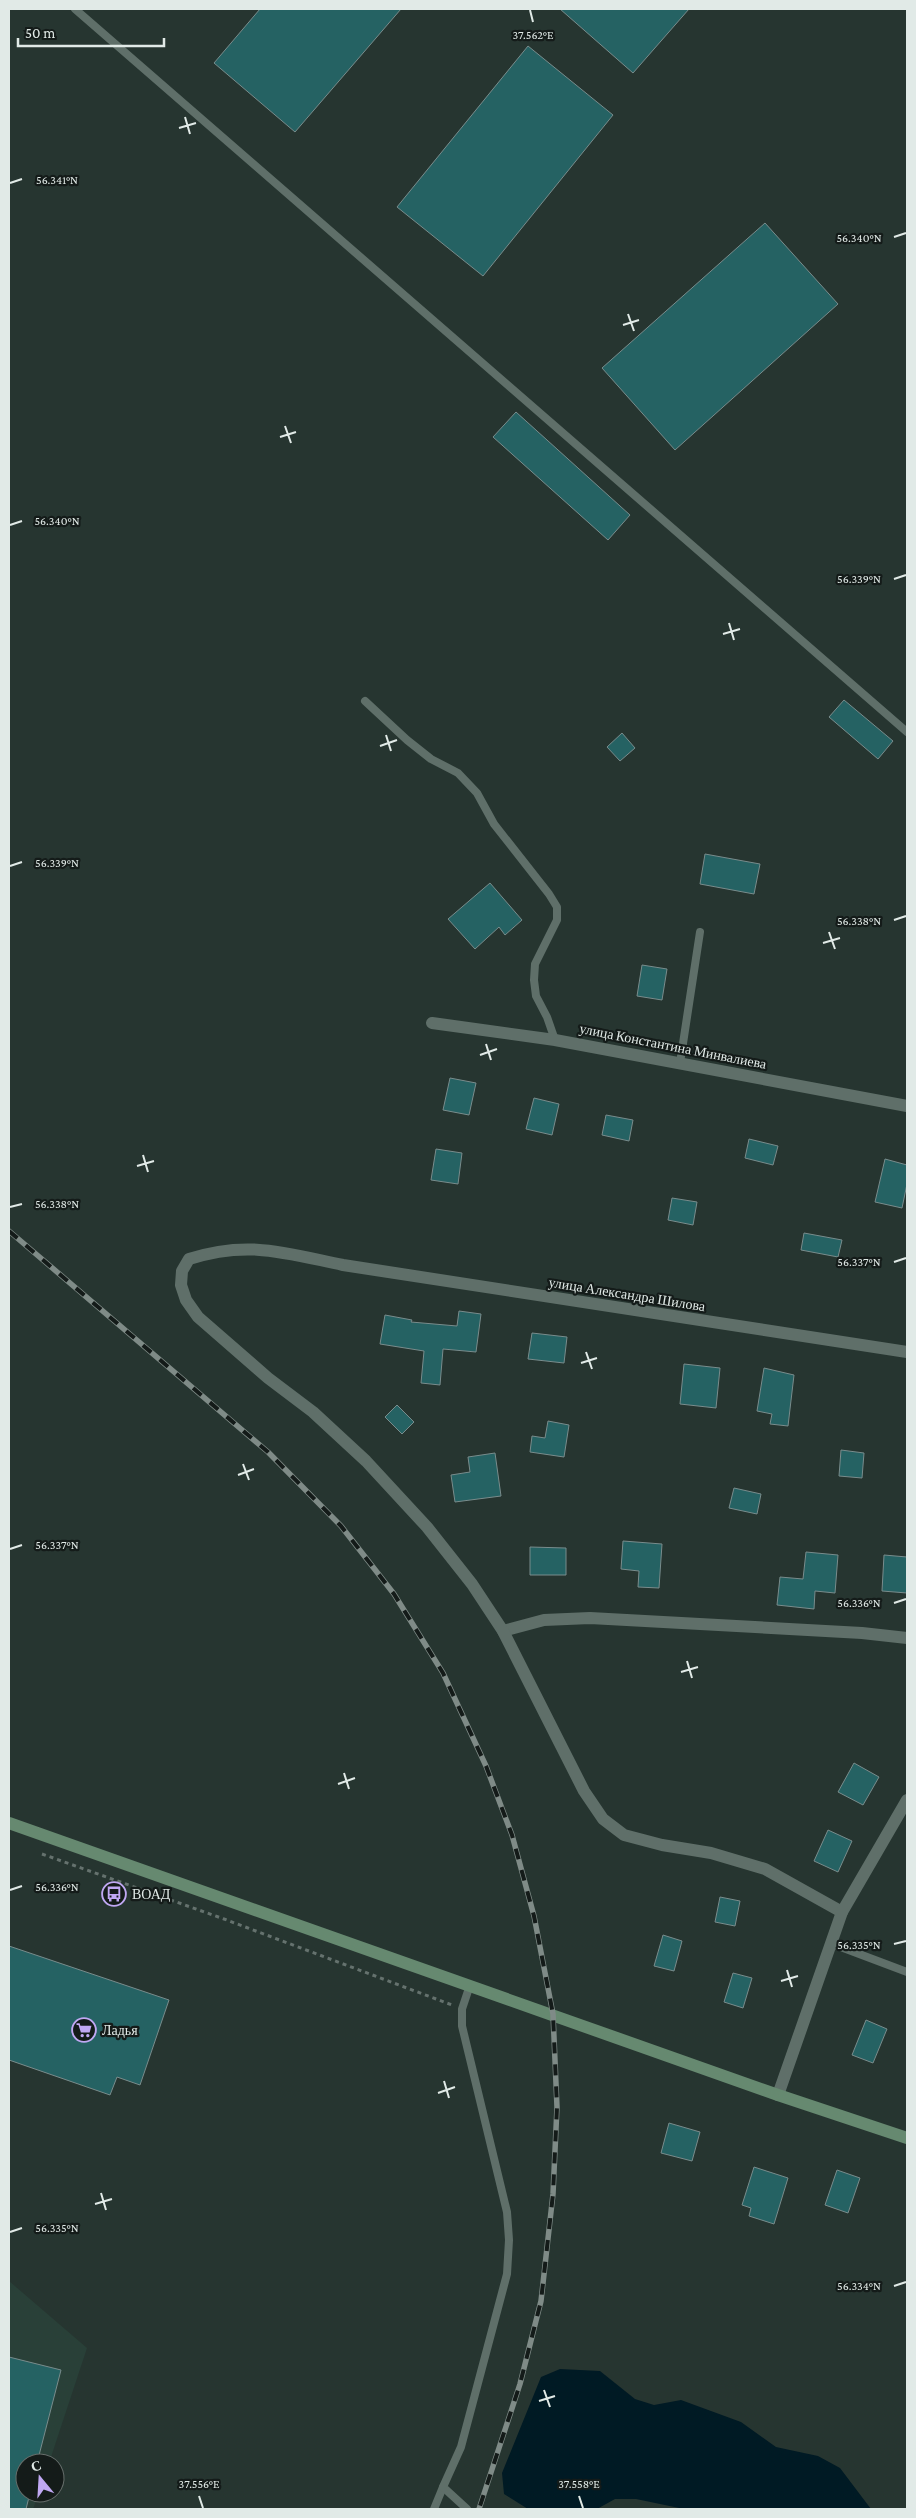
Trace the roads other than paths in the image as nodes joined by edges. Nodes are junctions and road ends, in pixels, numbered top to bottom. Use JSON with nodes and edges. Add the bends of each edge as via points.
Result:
{"nodes":[{"id":1,"x":75,"y":9,"type":"edge"},
{"id":2,"x":365,"y":700,"type":"dead end"},
{"id":3,"x":907,"y":732,"type":"edge"},
{"id":4,"x":700,"y":932,"type":"dead end"},
{"id":5,"x":432,"y":1023,"type":"dead end"},
{"id":6,"x":555,"y":1040,"type":"junction"},
{"id":7,"x":680,"y":1063,"type":"junction"},
{"id":8,"x":907,"y":1106,"type":"edge"},
{"id":9,"x":907,"y":1352,"type":"edge"},
{"id":10,"x":503,"y":1631,"type":"junction"},
{"id":11,"x":907,"y":1638,"type":"edge"},
{"id":12,"x":907,"y":1800,"type":"edge"},
{"id":13,"x":9,"y":1823,"type":"edge"},
{"id":14,"x":842,"y":1912,"type":"junction"},
{"id":15,"x":830,"y":1943,"type":"junction"},
{"id":16,"x":907,"y":1972,"type":"edge"},
{"id":17,"x":470,"y":1985,"type":"junction"},
{"id":18,"x":778,"y":2095,"type":"junction"},
{"id":19,"x":907,"y":2138,"type":"edge"},
{"id":20,"x":443,"y":2487,"type":"junction"},
{"id":21,"x":434,"y":2509,"type":"edge"},
{"id":22,"x":467,"y":2509,"type":"edge"}],
"edges":[{"from":1,"to":3,"type":"lane"},
{"from":2,"to":6,"type":"lane","via":[[407,740],[432,760],[458,773],[477,793],[494,824],[557,907],[557,920],[535,964],[534,980],[536,996]]},
{"from":4,"to":7,"type":"lane"},
{"from":5,"to":6,"type":"street","name":"улица Константина Минвалиева"},
{"from":6,"to":7,"type":"street","name":"улица Константина Минвалиева"},
{"from":7,"to":8,"type":"street","name":"улица Константина Минвалиева"},
{"from":9,"to":10,"type":"street","name":"улица Александра Шилова","via":[[343,1265],[253,1248],[226,1249],[189,1259],[182,1271],[181,1285],[186,1300],[198,1317],[313,1412],[366,1461],[428,1527]]},
{"from":10,"to":11,"type":"street","via":[[544,1620],[590,1618]]},
{"from":10,"to":14,"type":"street","via":[[584,1791],[603,1819],[624,1836],[712,1853],[765,1868]]},
{"from":12,"to":14,"type":"street"},
{"from":13,"to":17,"type":"main road"},
{"from":14,"to":15,"type":"street"},
{"from":15,"to":16,"type":"lane"},
{"from":15,"to":18,"type":"street"},
{"from":17,"to":18,"type":"main road"},
{"from":17,"to":20,"type":"lane","via":[[462,2008],[462,2026],[507,2212],[509,2240],[505,2284],[461,2447]]},
{"from":18,"to":19,"type":"main road"},
{"from":20,"to":21,"type":"lane"},
{"from":20,"to":22,"type":"lane"}]}
